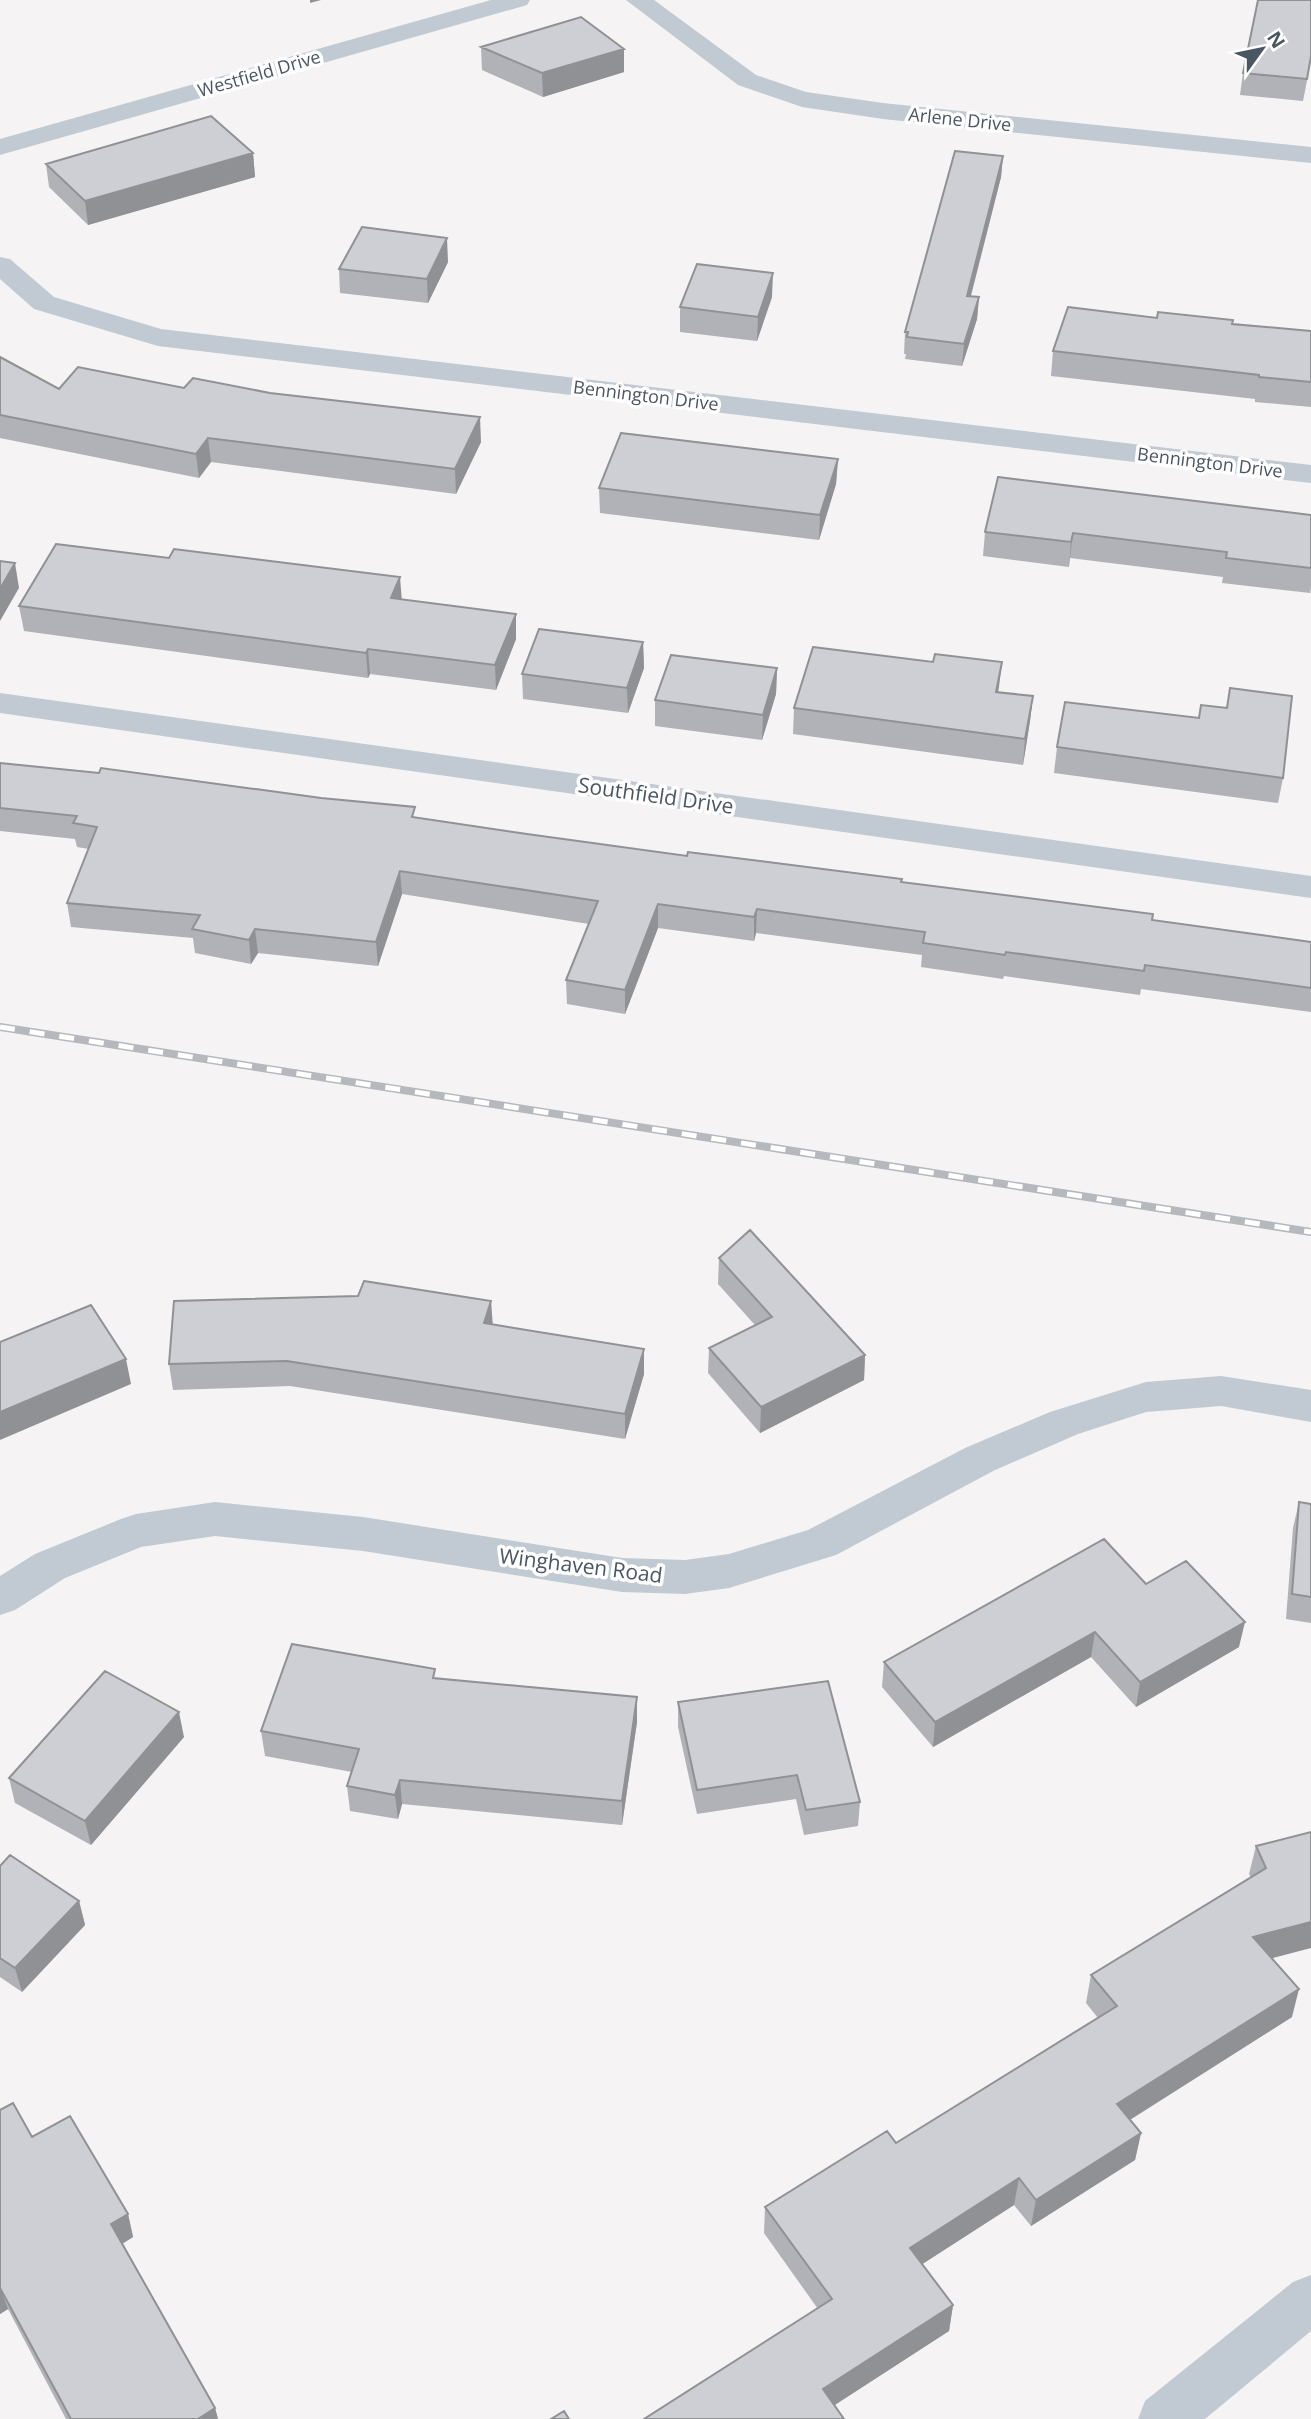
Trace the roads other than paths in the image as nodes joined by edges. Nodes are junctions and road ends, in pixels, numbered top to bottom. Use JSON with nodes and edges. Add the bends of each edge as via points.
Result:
{"nodes":[{"id":1,"x":518,"y":0,"type":"edge"},
{"id":2,"x":638,"y":0,"type":"edge"},
{"id":3,"x":0,"y":147,"type":"edge"},
{"id":4,"x":1311,"y":155,"type":"edge"},
{"id":5,"x":0,"y":265,"type":"edge"},
{"id":6,"x":1311,"y":474,"type":"edge"},
{"id":7,"x":0,"y":703,"type":"edge"},
{"id":8,"x":1311,"y":887,"type":"edge"},
{"id":9,"x":1311,"y":1406,"type":"edge"},
{"id":10,"x":0,"y":1598,"type":"edge"},
{"id":11,"x":1311,"y":2298,"type":"edge"},
{"id":12,"x":1164,"y":2419,"type":"edge"}],
"edges":[{"from":1,"to":3,"type":"street","name":"Westfield Drive"},
{"from":2,"to":4,"type":"street","name":"Arlene Drive","via":[[747,80],[802,99]]},
{"from":5,"to":6,"type":"street","name":"Bennington Drive","via":[[44,303],[158,337]]},
{"from":7,"to":8,"type":"street","name":"Southfield Drive"},
{"from":9,"to":10,"type":"street","name":"Winghaven Road","via":[[1221,1391],[1146,1397],[1064,1423],[980,1459],[821,1543],[729,1571],[685,1577],[622,1575],[363,1534],[215,1519],[136,1531],[50,1566]]},
{"from":11,"to":12,"type":"street"}]}
